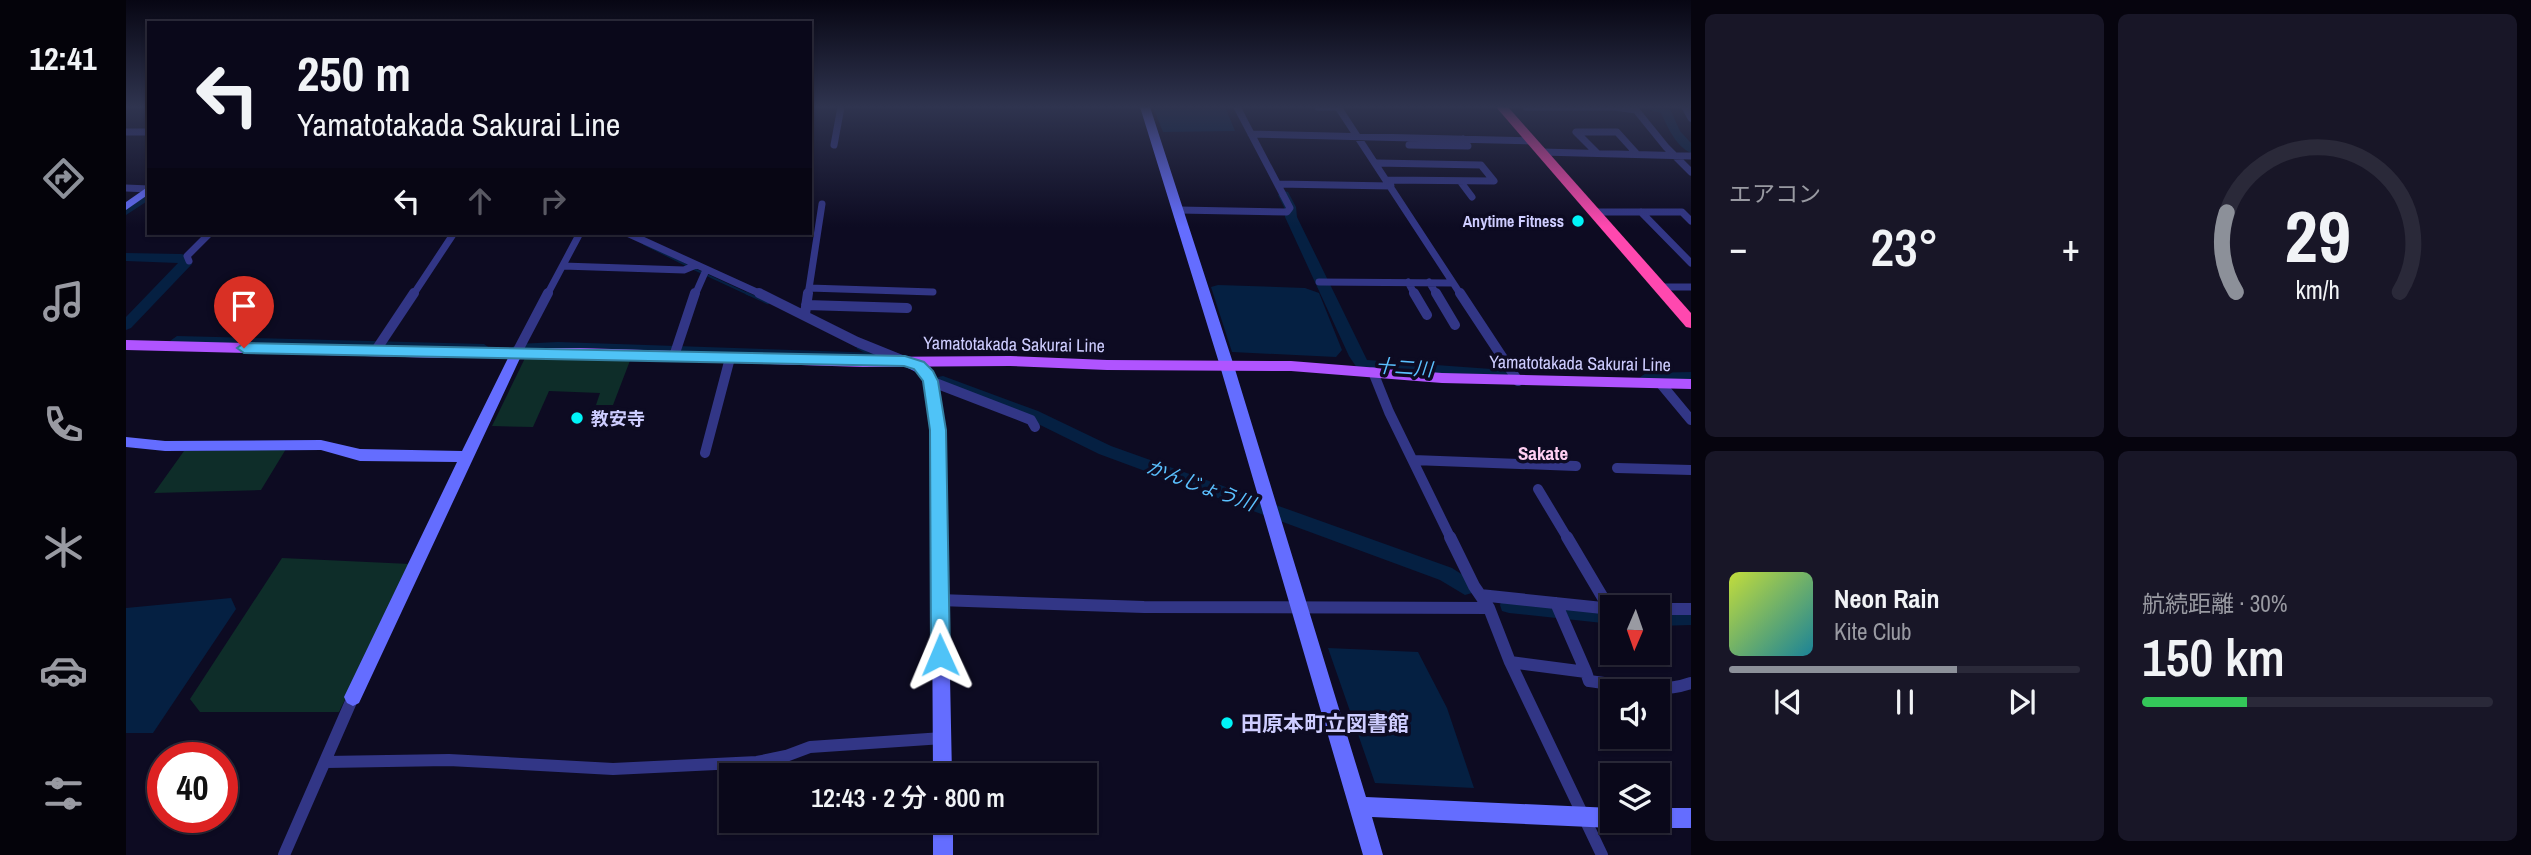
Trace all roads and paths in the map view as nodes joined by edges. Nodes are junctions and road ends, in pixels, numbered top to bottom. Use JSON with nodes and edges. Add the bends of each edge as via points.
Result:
{"nodes":[{"id":1,"x":1158,"y":147,"type":"edge"},
{"id":2,"x":1258,"y":147,"type":"edge"},
{"id":3,"x":1366,"y":147,"type":"edge"},
{"id":4,"x":1537,"y":147,"type":"joint"},
{"id":5,"x":1591,"y":147,"type":"edge"},
{"id":6,"x":1630,"y":147,"type":"edge"},
{"id":7,"x":1670,"y":147,"type":"edge"},
{"id":8,"x":1597,"y":153,"type":"junction"},
{"id":9,"x":1636,"y":153,"type":"junction"},
{"id":10,"x":1677,"y":155,"type":"junction"},
{"id":11,"x":1691,"y":156,"type":"edge"},
{"id":12,"x":1377,"y":163,"type":"junction"},
{"id":13,"x":1691,"y":172,"type":"edge"},
{"id":14,"x":1460,"y":181,"type":"junction"},
{"id":15,"x":1390,"y":183,"type":"junction"},
{"id":16,"x":1278,"y":184,"type":"junction"},
{"id":17,"x":126,"y":188,"type":"edge"},
{"id":18,"x":147,"y":189,"type":"edge"},
{"id":19,"x":147,"y":191,"type":"edge"},
{"id":20,"x":1472,"y":197,"type":"dead end"},
{"id":21,"x":822,"y":204,"type":"dead end"},
{"id":22,"x":126,"y":208,"type":"edge"},
{"id":23,"x":1179,"y":209,"type":"junction"},
{"id":24,"x":1594,"y":212,"type":"junction"},
{"id":25,"x":1641,"y":212,"type":"junction"},
{"id":26,"x":1686,"y":212,"type":"edge"},
{"id":27,"x":1691,"y":221,"type":"edge"},
{"id":28,"x":207,"y":235,"type":"edge"},
{"id":29,"x":453,"y":235,"type":"edge"},
{"id":30,"x":579,"y":235,"type":"edge"},
{"id":31,"x":631,"y":235,"type":"edge"},
{"id":32,"x":189,"y":261,"type":"dead end"},
{"id":33,"x":1691,"y":263,"type":"edge"},
{"id":34,"x":696,"y":265,"type":"junction"},
{"id":35,"x":563,"y":267,"type":"junction"},
{"id":36,"x":706,"y":270,"type":"junction"},
{"id":37,"x":1319,"y":282,"type":"dead end"},
{"id":38,"x":1408,"y":282,"type":"junction"},
{"id":39,"x":1429,"y":282,"type":"junction"},
{"id":40,"x":1452,"y":283,"type":"junction"},
{"id":41,"x":1659,"y":286,"type":"junction"},
{"id":42,"x":1691,"y":287,"type":"edge"},
{"id":43,"x":809,"y":288,"type":"junction"},
{"id":44,"x":933,"y":292,"type":"dead end"},
{"id":45,"x":907,"y":308,"type":"dead end"},
{"id":46,"x":806,"y":309,"type":"junction"},
{"id":47,"x":1427,"y":315,"type":"dead end"},
{"id":48,"x":1691,"y":323,"type":"edge"},
{"id":49,"x":1455,"y":324,"type":"dead end"},
{"id":50,"x":126,"y":345,"type":"edge"},
{"id":51,"x":378,"y":347,"type":"junction"},
{"id":52,"x":517,"y":351,"type":"junction"},
{"id":53,"x":675,"y":353,"type":"junction"},
{"id":54,"x":730,"y":358,"type":"junction"},
{"id":55,"x":905,"y":361,"type":"junction"},
{"id":56,"x":1227,"y":366,"type":"junction"},
{"id":57,"x":1373,"y":372,"type":"junction"},
{"id":58,"x":930,"y":381,"type":"junction"},
{"id":59,"x":1518,"y":381,"type":"junction"},
{"id":60,"x":1661,"y":384,"type":"junction"},
{"id":61,"x":1691,"y":384,"type":"edge"},
{"id":62,"x":1691,"y":420,"type":"edge"},
{"id":63,"x":1035,"y":427,"type":"dead end"},
{"id":64,"x":126,"y":442,"type":"edge"},
{"id":65,"x":705,"y":453,"type":"dead end"},
{"id":66,"x":466,"y":457,"type":"junction"},
{"id":67,"x":1413,"y":460,"type":"junction"},
{"id":68,"x":1576,"y":466,"type":"dead end"},
{"id":69,"x":1617,"y":468,"type":"dead end"},
{"id":70,"x":1691,"y":470,"type":"edge"},
{"id":71,"x":1538,"y":489,"type":"dead end"},
{"id":72,"x":1480,"y":595,"type":"junction"},
{"id":73,"x":1602,"y":595,"type":"edge"},
{"id":74,"x":939,"y":600,"type":"junction"},
{"id":75,"x":1489,"y":608,"type":"junction"},
{"id":76,"x":1558,"y":608,"type":"junction"},
{"id":77,"x":1300,"y":609,"type":"junction"},
{"id":78,"x":1600,"y":609,"type":"edge"},
{"id":79,"x":1691,"y":609,"type":"edge"},
{"id":80,"x":1670,"y":610,"type":"edge"},
{"id":81,"x":1510,"y":662,"type":"junction"},
{"id":82,"x":1586,"y":673,"type":"junction"},
{"id":83,"x":1691,"y":683,"type":"edge"},
{"id":84,"x":353,"y":697,"type":"joint"},
{"id":85,"x":943,"y":738,"type":"junction"},
{"id":86,"x":326,"y":762,"type":"junction"},
{"id":87,"x":943,"y":763,"type":"edge"},
{"id":88,"x":1359,"y":807,"type":"junction"},
{"id":89,"x":1583,"y":817,"type":"junction"},
{"id":90,"x":1600,"y":818,"type":"edge"},
{"id":91,"x":1670,"y":818,"type":"edge"},
{"id":92,"x":1691,"y":818,"type":"edge"},
{"id":93,"x":943,"y":833,"type":"edge"},
{"id":94,"x":284,"y":855,"type":"edge"},
{"id":95,"x":943,"y":855,"type":"edge"},
{"id":96,"x":1373,"y":855,"type":"edge"},
{"id":97,"x":1602,"y":855,"type":"edge"}],
"edges":[{"from":1,"to":23,"type":"street"},
{"from":2,"to":16,"type":"street"},
{"from":3,"to":12,"type":"street"},
{"from":4,"to":8,"type":"street"},
{"from":4,"to":24,"type":"highway"},
{"from":5,"to":8,"type":"street"},
{"from":6,"to":9,"type":"street"},
{"from":7,"to":10,"type":"street"},
{"from":8,"to":9,"type":"street"},
{"from":9,"to":10,"type":"street"},
{"from":10,"to":11,"type":"street"},
{"from":10,"to":13,"type":"street"},
{"from":12,"to":14,"type":"street","via":[[1481,164],[1494,181]]},
{"from":12,"to":15,"type":"street"},
{"from":14,"to":15,"type":"street"},
{"from":14,"to":20,"type":"street"},
{"from":15,"to":16,"type":"street"},
{"from":15,"to":40,"type":"street"},
{"from":16,"to":23,"type":"street","via":[[1290,208],[1287,212]]},
{"from":17,"to":18,"type":"street"},
{"from":19,"to":22,"type":"street"},
{"from":21,"to":43,"type":"street"},
{"from":23,"to":56,"type":"street"},
{"from":24,"to":25,"type":"street"},
{"from":24,"to":41,"type":"highway"},
{"from":25,"to":26,"type":"street"},
{"from":25,"to":33,"type":"street"},
{"from":26,"to":27,"type":"street"},
{"from":28,"to":32,"type":"street","via":[[187,256]]},
{"from":29,"to":51,"type":"street"},
{"from":30,"to":35,"type":"street"},
{"from":31,"to":34,"type":"street"},
{"from":34,"to":35,"type":"street","via":[[684,270]]},
{"from":34,"to":36,"type":"street"},
{"from":35,"to":52,"type":"street"},
{"from":36,"to":46,"type":"street"},
{"from":36,"to":53,"type":"street"},
{"from":37,"to":38,"type":"street"},
{"from":38,"to":39,"type":"street"},
{"from":38,"to":47,"type":"street"},
{"from":39,"to":40,"type":"street"},
{"from":39,"to":49,"type":"street"},
{"from":40,"to":59,"type":"street"},
{"from":41,"to":42,"type":"street"},
{"from":41,"to":48,"type":"highway"},
{"from":43,"to":44,"type":"street"},
{"from":43,"to":46,"type":"street"},
{"from":45,"to":46,"type":"street"},
{"from":46,"to":55,"type":"street","via":[[857,342]]},
{"from":50,"to":51,"type":"main road","name":"Yamatotakada Sakurai Line"},
{"from":51,"to":52,"type":"main road","name":"Yamatotakada Sakurai Line"},
{"from":52,"to":53,"type":"main road","name":"Yamatotakada Sakurai Line"},
{"from":52,"to":66,"type":"street"},
{"from":53,"to":54,"type":"main road","name":"Yamatotakada Sakurai Line"},
{"from":54,"to":55,"type":"main road","name":"Yamatotakada Sakurai Line"},
{"from":54,"to":65,"type":"street"},
{"from":55,"to":56,"type":"main road","name":"Yamatotakada Sakurai Line"},
{"from":55,"to":58,"type":"street","via":[[926,371]]},
{"from":56,"to":57,"type":"main road","name":"Yamatotakada Sakurai Line"},
{"from":56,"to":77,"type":"street"},
{"from":57,"to":59,"type":"main road","name":"Yamatotakada Sakurai Line"},
{"from":57,"to":67,"type":"street"},
{"from":58,"to":63,"type":"street","via":[[1031,420]]},
{"from":58,"to":74,"type":"street","via":[[939,457]]},
{"from":59,"to":60,"type":"main road","name":"Yamatotakada Sakurai Line"},
{"from":60,"to":61,"type":"main road","name":"Yamatotakada Sakurai Line"},
{"from":60,"to":62,"type":"street"},
{"from":64,"to":66,"type":"street","via":[[321,445],[360,455]]},
{"from":66,"to":84,"type":"street"},
{"from":67,"to":68,"type":"street"},
{"from":67,"to":72,"type":"street"},
{"from":69,"to":70,"type":"street"},
{"from":71,"to":73,"type":"street"},
{"from":72,"to":75,"type":"street"},
{"from":72,"to":76,"type":"street"},
{"from":74,"to":77,"type":"street"},
{"from":74,"to":85,"type":"street"},
{"from":75,"to":77,"type":"street"},
{"from":75,"to":81,"type":"street"},
{"from":76,"to":78,"type":"street"},
{"from":76,"to":82,"type":"street"},
{"from":77,"to":88,"type":"street"},
{"from":79,"to":80,"type":"street"},
{"from":81,"to":82,"type":"street"},
{"from":81,"to":89,"type":"street"},
{"from":82,"to":83,"type":"street","via":[[1589,681],[1657,689]]},
{"from":84,"to":86,"type":"street"},
{"from":85,"to":86,"type":"street","via":[[810,747],[757,762],[612,769],[449,760]]},
{"from":85,"to":87,"type":"street"},
{"from":86,"to":94,"type":"street"},
{"from":88,"to":89,"type":"street"},
{"from":88,"to":96,"type":"street"},
{"from":89,"to":90,"type":"street"},
{"from":89,"to":97,"type":"street"},
{"from":91,"to":92,"type":"street"},
{"from":93,"to":95,"type":"street"}]}
